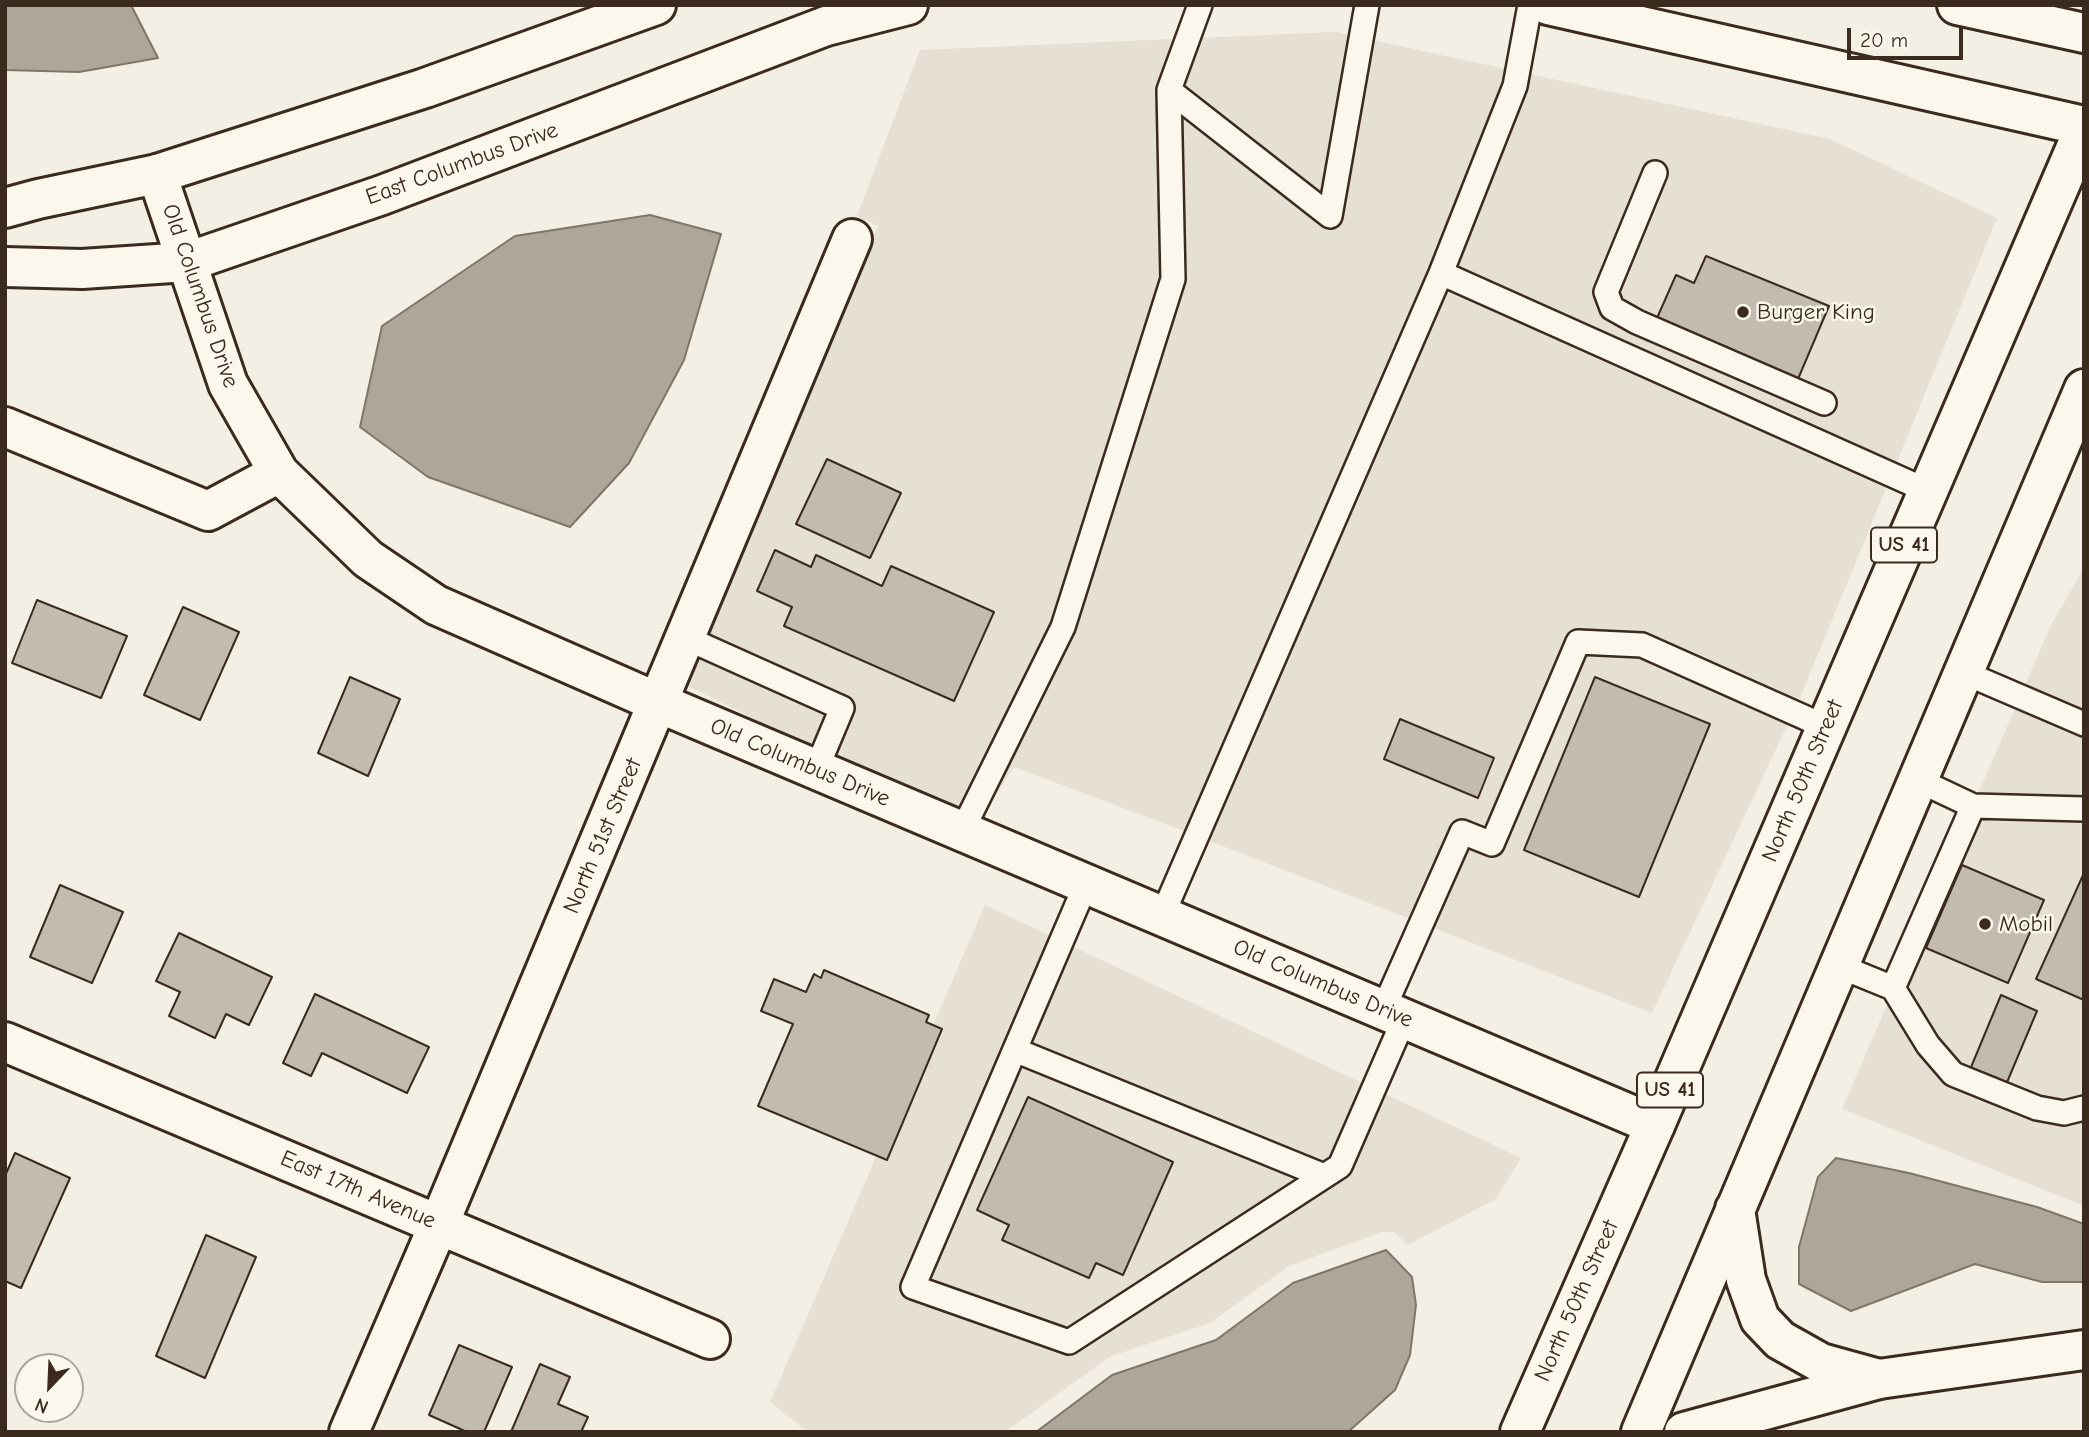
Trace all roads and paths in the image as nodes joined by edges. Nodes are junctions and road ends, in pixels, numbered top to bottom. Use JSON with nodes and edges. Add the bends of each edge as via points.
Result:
{"nodes":[{"id":1,"x":656,"y":5,"type":"edge"},
{"id":2,"x":908,"y":5,"type":"edge"},
{"id":3,"x":1200,"y":5,"type":"edge"},
{"id":4,"x":1367,"y":5,"type":"edge"},
{"id":5,"x":1530,"y":5,"type":"edge"},
{"id":6,"x":1548,"y":5,"type":"edge"},
{"id":7,"x":1957,"y":5,"type":"edge"},
{"id":8,"x":2084,"y":33,"type":"edge"},
{"id":9,"x":1169,"y":90,"type":"junction"},
{"id":10,"x":2084,"y":127,"type":"edge"},
{"id":11,"x":1655,"y":173,"type":"dead end"},
{"id":12,"x":157,"y":174,"type":"junction"},
{"id":13,"x":5,"y":208,"type":"edge"},
{"id":14,"x":852,"y":239,"type":"dead end"},
{"id":15,"x":187,"y":261,"type":"junction"},
{"id":16,"x":5,"y":267,"type":"edge"},
{"id":17,"x":1441,"y":273,"type":"junction"},
{"id":18,"x":2084,"y":389,"type":"edge"},
{"id":19,"x":1824,"y":404,"type":"dead end"},
{"id":20,"x":5,"y":427,"type":"edge"},
{"id":21,"x":279,"y":473,"type":"junction"},
{"id":22,"x":1927,"y":491,"type":"junction"},
{"id":23,"x":686,"y":638,"type":"junction"},
{"id":24,"x":1965,"y":673,"type":"junction"},
{"id":25,"x":659,"y":703,"type":"junction"},
{"id":26,"x":2084,"y":724,"type":"edge"},
{"id":27,"x":1826,"y":727,"type":"junction"},
{"id":28,"x":816,"y":770,"type":"junction"},
{"id":29,"x":1918,"y":780,"type":"junction"},
{"id":30,"x":1973,"y":806,"type":"junction"},
{"id":31,"x":2084,"y":809,"type":"edge"},
{"id":32,"x":962,"y":831,"type":"junction"},
{"id":33,"x":1086,"y":884,"type":"junction"},
{"id":34,"x":1162,"y":916,"type":"junction"},
{"id":35,"x":1839,"y":966,"type":"junction"},
{"id":36,"x":1893,"y":988,"type":"junction"},
{"id":37,"x":1393,"y":1014,"type":"junction"},
{"id":38,"x":5,"y":1042,"type":"edge"},
{"id":39,"x":1015,"y":1050,"type":"junction"},
{"id":40,"x":2084,"y":1108,"type":"edge"},
{"id":41,"x":1655,"y":1125,"type":"junction"},
{"id":42,"x":1324,"y":1176,"type":"junction"},
{"id":43,"x":1735,"y":1209,"type":"junction"},
{"id":44,"x":439,"y":1224,"type":"junction"},
{"id":45,"x":710,"y":1339,"type":"dead end"},
{"id":46,"x":2084,"y":1350,"type":"edge"},
{"id":47,"x":1879,"y":1379,"type":"junction"},
{"id":48,"x":349,"y":1432,"type":"edge"},
{"id":49,"x":1520,"y":1432,"type":"edge"},
{"id":50,"x":1641,"y":1432,"type":"edge"},
{"id":51,"x":1684,"y":1432,"type":"edge"}],
"edges":[{"from":1,"to":12,"type":"main road","via":[[425,88]]},
{"from":2,"to":15,"type":"main road","name":"East Columbus Drive","via":[[826,26],[382,195]]},
{"from":3,"to":9,"type":"lane"},
{"from":4,"to":9,"type":"lane","via":[[1330,215]]},
{"from":5,"to":17,"type":"lane","via":[[1514,86]]},
{"from":6,"to":10,"type":"main road"},
{"from":7,"to":8,"type":"main road"},
{"from":9,"to":32,"type":"lane","via":[[1173,279],[1063,627]]},
{"from":10,"to":22,"type":"main road","name":"North 50th Street","number":"US 41"},
{"from":11,"to":19,"type":"lane","via":[[1606,292],[1612,308]]},
{"from":12,"to":13,"type":"main road"},
{"from":12,"to":15,"type":"main road","name":"Old Columbus Drive"},
{"from":14,"to":23,"type":"main road","name":"North 51st Street"},
{"from":15,"to":16,"type":"main road","name":"East Columbus Drive","via":[[82,269]]},
{"from":15,"to":21,"type":"main road","name":"Old Columbus Drive","via":[[228,384]]},
{"from":17,"to":22,"type":"lane"},
{"from":17,"to":34,"type":"lane"},
{"from":18,"to":24,"type":"main road"},
{"from":20,"to":21,"type":"main road","via":[[208,511]]},
{"from":21,"to":25,"type":"main road","name":"Old Columbus Drive","via":[[369,559],[436,605]]},
{"from":22,"to":27,"type":"main road","name":"North 50th Street","number":"US 41"},
{"from":23,"to":25,"type":"main road","name":"North 51st Street"},
{"from":23,"to":28,"type":"lane","via":[[842,708]]},
{"from":24,"to":26,"type":"lane"},
{"from":24,"to":29,"type":"main road"},
{"from":25,"to":28,"type":"main road","name":"Old Columbus Drive"},
{"from":25,"to":44,"type":"main road","name":"North 51st Street"},
{"from":27,"to":37,"type":"lane","via":[[1642,645],[1578,642],[1492,844],[1462,832]]},
{"from":27,"to":41,"type":"main road","name":"North 50th Street","number":"US 41"},
{"from":28,"to":32,"type":"main road","name":"Old Columbus Drive"},
{"from":29,"to":30,"type":"lane"},
{"from":29,"to":35,"type":"main road"},
{"from":30,"to":31,"type":"lane"},
{"from":30,"to":36,"type":"lane"},
{"from":32,"to":33,"type":"main road","name":"Old Columbus Drive"},
{"from":33,"to":34,"type":"main road","name":"Old Columbus Drive"},
{"from":33,"to":39,"type":"lane"},
{"from":34,"to":37,"type":"main road","name":"Old Columbus Drive"},
{"from":35,"to":36,"type":"lane"},
{"from":35,"to":43,"type":"main road"},
{"from":36,"to":40,"type":"lane","via":[[1952,1074],[2037,1108],[2064,1113]]},
{"from":37,"to":41,"type":"main road","name":"Old Columbus Drive"},
{"from":37,"to":42,"type":"lane","via":[[1340,1166]]},
{"from":38,"to":44,"type":"main road","name":"East 17th Avenue"},
{"from":39,"to":42,"type":"lane"},
{"from":39,"to":42,"type":"lane","via":[[913,1287],[1069,1342]]},
{"from":41,"to":49,"type":"main road","name":"North 50th Street","number":"US 41"},
{"from":43,"to":47,"type":"main road","via":[[1746,1280],[1760,1319],[1780,1340],[1821,1363]]},
{"from":43,"to":50,"type":"main road"},
{"from":44,"to":45,"type":"main road","name":"East 17th Avenue"},
{"from":44,"to":48,"type":"main road","name":"North 51st Street"},
{"from":46,"to":47,"type":"main road"},
{"from":47,"to":51,"type":"main road"}]}
